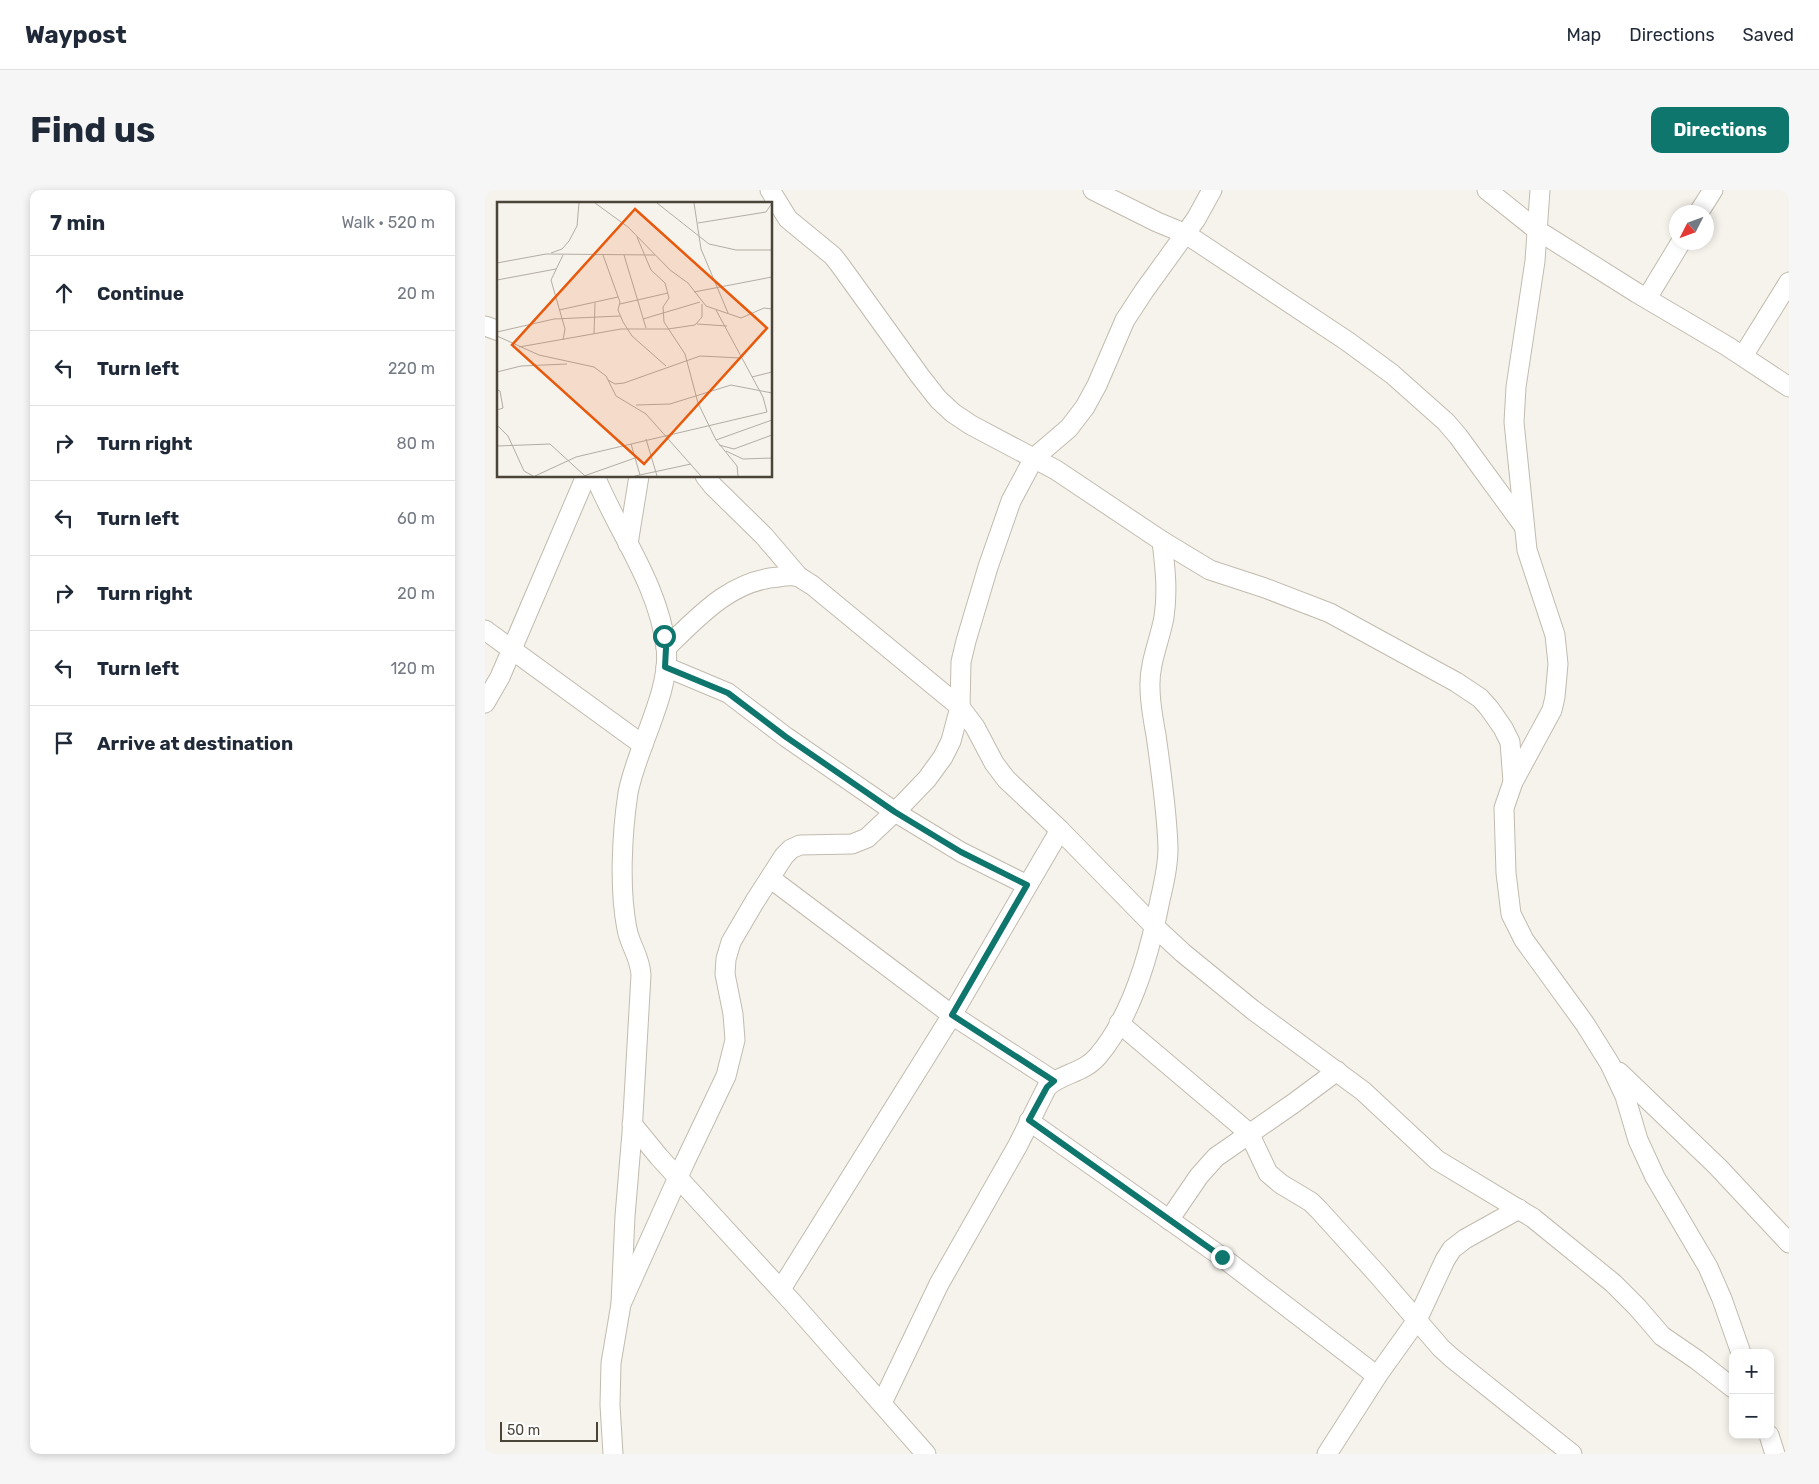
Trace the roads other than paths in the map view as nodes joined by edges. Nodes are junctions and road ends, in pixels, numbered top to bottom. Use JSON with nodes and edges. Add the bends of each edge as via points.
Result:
{"nodes":[{"id":1,"x":770,"y":190,"type":"edge"},
{"id":2,"x":1093,"y":190,"type":"edge"},
{"id":3,"x":1212,"y":190,"type":"edge"},
{"id":4,"x":1487,"y":190,"type":"edge"},
{"id":5,"x":1540,"y":190,"type":"edge"},
{"id":6,"x":1713,"y":190,"type":"edge"},
{"id":7,"x":1703,"y":205,"type":"edge"},
{"id":8,"x":1537,"y":230,"type":"junction"},
{"id":9,"x":1186,"y":234,"type":"junction"},
{"id":10,"x":1676,"y":250,"type":"edge"},
{"id":11,"x":1789,"y":282,"type":"edge"},
{"id":12,"x":1647,"y":298,"type":"junction"},
{"id":13,"x":1743,"y":356,"type":"junction"},
{"id":14,"x":1789,"y":387,"type":"edge"},
{"id":15,"x":1034,"y":458,"type":"junction"},
{"id":16,"x":585,"y":478,"type":"edge"},
{"id":17,"x":596,"y":478,"type":"edge"},
{"id":18,"x":639,"y":478,"type":"edge"},
{"id":19,"x":707,"y":478,"type":"edge"},
{"id":20,"x":1524,"y":526,"type":"junction"},
{"id":21,"x":1162,"y":542,"type":"junction"},
{"id":22,"x":628,"y":544,"type":"junction"},
{"id":23,"x":799,"y":577,"type":"junction"},
{"id":24,"x":485,"y":630,"type":"edge"},
{"id":25,"x":666,"y":648,"type":"junction"},
{"id":26,"x":511,"y":650,"type":"junction"},
{"id":27,"x":665,"y":667,"type":"junction"},
{"id":28,"x":485,"y":703,"type":"edge"},
{"id":29,"x":960,"y":707,"type":"junction"},
{"id":30,"x":643,"y":745,"type":"junction"},
{"id":31,"x":1513,"y":782,"type":"junction"},
{"id":32,"x":895,"y":812,"type":"junction"},
{"id":33,"x":1060,"y":830,"type":"junction"},
{"id":34,"x":770,"y":878,"type":"junction"},
{"id":35,"x":1027,"y":885,"type":"junction"},
{"id":36,"x":1155,"y":927,"type":"junction"},
{"id":37,"x":952,"y":1015,"type":"junction"},
{"id":38,"x":1119,"y":1023,"type":"junction"},
{"id":39,"x":1610,"y":1064,"type":"junction"},
{"id":40,"x":1337,"y":1071,"type":"junction"},
{"id":41,"x":1054,"y":1081,"type":"junction"},
{"id":42,"x":1029,"y":1120,"type":"junction"},
{"id":43,"x":632,"y":1124,"type":"junction"},
{"id":44,"x":1249,"y":1133,"type":"junction"},
{"id":45,"x":678,"y":1178,"type":"junction"},
{"id":46,"x":1519,"y":1209,"type":"junction"},
{"id":47,"x":1169,"y":1220,"type":"junction"},
{"id":48,"x":1789,"y":1243,"type":"edge"},
{"id":49,"x":781,"y":1289,"type":"junction"},
{"id":50,"x":621,"y":1304,"type":"junction"},
{"id":51,"x":1417,"y":1320,"type":"junction"},
{"id":52,"x":1740,"y":1349,"type":"edge"},
{"id":53,"x":1377,"y":1376,"type":"junction"},
{"id":54,"x":1729,"y":1385,"type":"edge"},
{"id":55,"x":882,"y":1403,"type":"junction"},
{"id":56,"x":1770,"y":1439,"type":"edge"},
{"id":57,"x":613,"y":1454,"type":"edge"},
{"id":58,"x":926,"y":1454,"type":"edge"},
{"id":59,"x":1327,"y":1454,"type":"edge"},
{"id":60,"x":1572,"y":1454,"type":"edge"},
{"id":61,"x":1775,"y":1454,"type":"edge"}],
"edges":[{"from":1,"to":15,"type":"street","via":[[787,219],[833,256],[939,399],[971,425]]},
{"from":2,"to":9,"type":"street"},
{"from":3,"to":9,"type":"street"},
{"from":4,"to":8,"type":"street"},
{"from":5,"to":8,"type":"street"},
{"from":6,"to":7,"type":"street"},
{"from":8,"to":12,"type":"street"},
{"from":8,"to":20,"type":"street","via":[[1514,422]]},
{"from":9,"to":15,"type":"street","via":[[1125,320],[1085,407],[1069,428]]},
{"from":9,"to":20,"type":"street","via":[[1393,374],[1446,422]]},
{"from":10,"to":12,"type":"street"},
{"from":11,"to":13,"type":"street"},
{"from":12,"to":13,"type":"street"},
{"from":13,"to":14,"type":"street"},
{"from":15,"to":21,"type":"street"},
{"from":15,"to":29,"type":"street","via":[[1002,522],[966,640],[961,662]]},
{"from":16,"to":26,"type":"street"},
{"from":17,"to":22,"type":"street"},
{"from":18,"to":22,"type":"street"},
{"from":19,"to":23,"type":"street"},
{"from":20,"to":31,"type":"street","via":[[1530,563],[1551,618],[1559,664],[1552,710]]},
{"from":21,"to":31,"type":"street","via":[[1210,570],[1330,613],[1480,698],[1510,742]]},
{"from":21,"to":36,"type":"street","via":[[1166,599],[1149,685],[1168,847]]},
{"from":22,"to":25,"type":"street","via":[[652,591],[661,617]]},
{"from":23,"to":25,"type":"street","via":[[768,577],[737,587],[704,611]]},
{"from":23,"to":29,"type":"street"},
{"from":24,"to":26,"type":"street"},
{"from":25,"to":27,"type":"street"},
{"from":26,"to":28,"type":"street"},
{"from":26,"to":30,"type":"street"},
{"from":27,"to":30,"type":"street"},
{"from":27,"to":32,"type":"street","via":[[728,693]]},
{"from":29,"to":32,"type":"street","via":[[943,757]]},
{"from":29,"to":33,"type":"street","via":[[1006,779]]},
{"from":30,"to":43,"type":"street","via":[[629,791],[622,874],[627,930],[637,952],[641,975]]},
{"from":31,"to":39,"type":"street","via":[[1503,820],[1511,914],[1524,940]]},
{"from":32,"to":34,"type":"street","via":[[859,842],[800,845],[791,849]]},
{"from":32,"to":35,"type":"street","via":[[961,852]]},
{"from":33,"to":35,"type":"street"},
{"from":33,"to":36,"type":"street"},
{"from":34,"to":37,"type":"street"},
{"from":34,"to":45,"type":"street","via":[[731,942],[725,974],[733,1014],[735,1040],[732,1054],[726,1076]]},
{"from":35,"to":37,"type":"street"},
{"from":36,"to":38,"type":"street","via":[[1135,993]]},
{"from":36,"to":40,"type":"street","via":[[1253,1010]]},
{"from":37,"to":41,"type":"street"},
{"from":37,"to":49,"type":"street"},
{"from":38,"to":41,"type":"street","via":[[1091,1064]]},
{"from":38,"to":44,"type":"street"},
{"from":39,"to":48,"type":"street","via":[[1718,1167]]},
{"from":39,"to":52,"type":"street","via":[[1625,1096],[1638,1140],[1708,1267]]},
{"from":40,"to":44,"type":"street"},
{"from":40,"to":46,"type":"street","via":[[1437,1160]]},
{"from":41,"to":42,"type":"street","via":[[1047,1087]]},
{"from":42,"to":47,"type":"street"},
{"from":42,"to":55,"type":"street","via":[[939,1284]]},
{"from":43,"to":45,"type":"street"},
{"from":43,"to":50,"type":"street"},
{"from":44,"to":47,"type":"street","via":[[1206,1167]]},
{"from":44,"to":51,"type":"street","via":[[1268,1173],[1315,1206]]},
{"from":45,"to":49,"type":"street"},
{"from":45,"to":50,"type":"street"},
{"from":46,"to":51,"type":"street","via":[[1452,1249]]},
{"from":46,"to":54,"type":"street","via":[[1613,1283],[1662,1336]]},
{"from":47,"to":53,"type":"street"},
{"from":49,"to":55,"type":"street"},
{"from":50,"to":57,"type":"street","via":[[611,1363]]},
{"from":51,"to":53,"type":"street"},
{"from":51,"to":60,"type":"street","via":[[1452,1358]]},
{"from":53,"to":59,"type":"street"},
{"from":55,"to":58,"type":"street"},
{"from":56,"to":61,"type":"street"}]}
